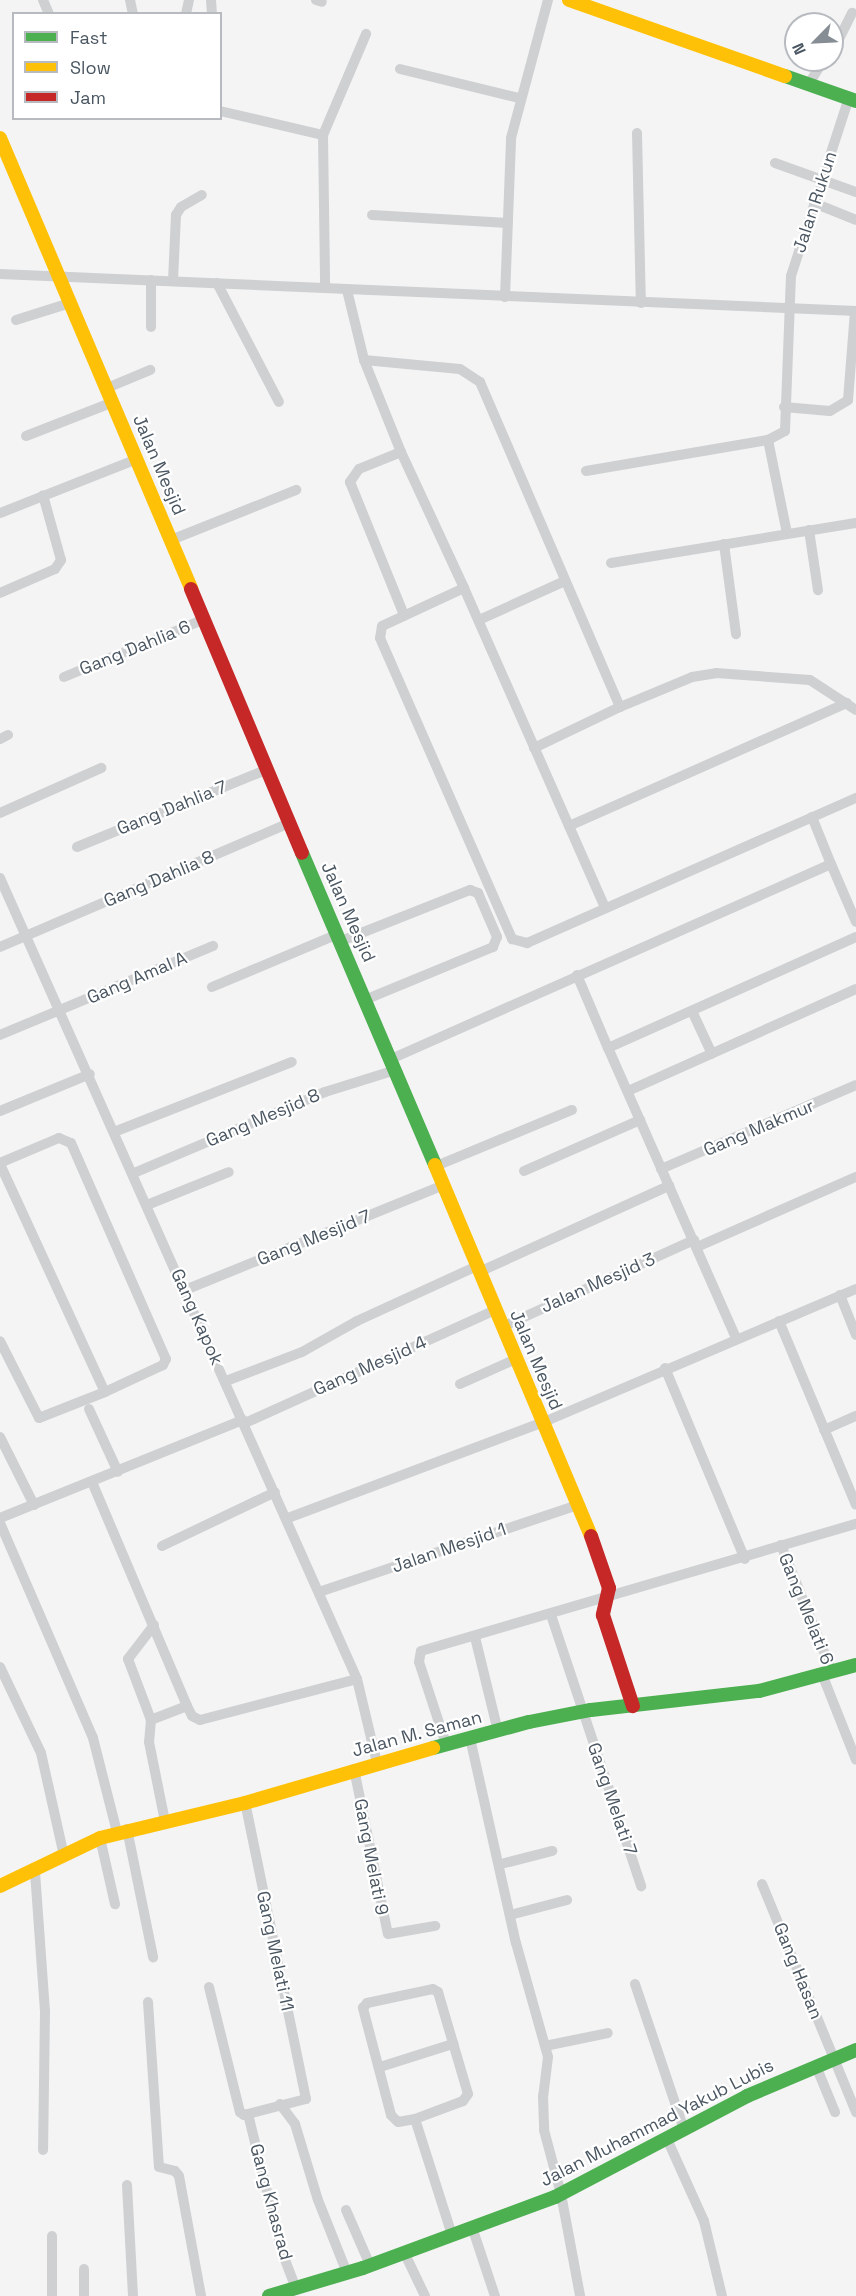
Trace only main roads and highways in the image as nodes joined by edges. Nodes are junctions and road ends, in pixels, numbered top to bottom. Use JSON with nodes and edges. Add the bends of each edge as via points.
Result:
{"nodes":[{"id":1,"x":569,"y":0,"type":"edge"},
{"id":2,"x":601,"y":5,"type":"edge"},
{"id":3,"x":852,"y":99,"type":"edge"},
{"id":4,"x":0,"y":138,"type":"edge"},
{"id":5,"x":856,"y":1665,"type":"edge"},
{"id":6,"x":633,"y":1706,"type":"junction"},
{"id":7,"x":0,"y":1886,"type":"edge"},
{"id":8,"x":856,"y":2050,"type":"edge"},
{"id":9,"x":269,"y":2296,"type":"edge"}],
"edges":[{"from":1,"to":2,"type":"main road"},
{"from":2,"to":3,"type":"main road"},
{"from":4,"to":6,"type":"main road","name":"Jalan Mesjid","via":[[578,1505],[608,1580],[603,1615]]},
{"from":5,"to":6,"type":"main road","name":"Jalan M. Saman","via":[[759,1691]]},
{"from":6,"to":7,"type":"main road","name":"Jalan M. Saman","via":[[583,1712],[498,1731],[245,1803],[122,1831]]},
{"from":8,"to":9,"type":"main road","name":"Jalan Muhammad Yakub Lubis","via":[[747,2096],[561,2194],[370,2265]]}]}
